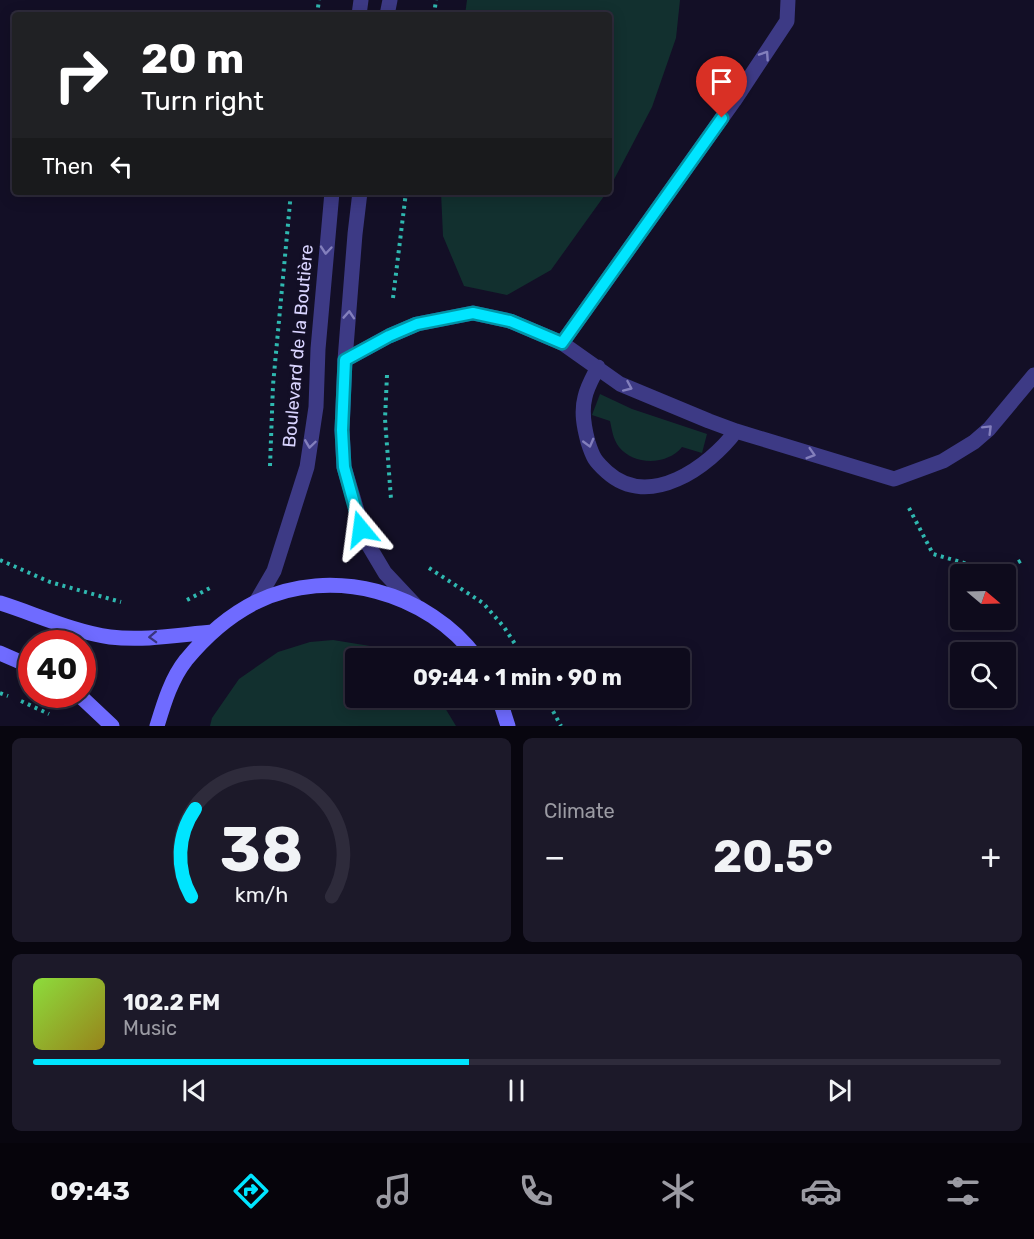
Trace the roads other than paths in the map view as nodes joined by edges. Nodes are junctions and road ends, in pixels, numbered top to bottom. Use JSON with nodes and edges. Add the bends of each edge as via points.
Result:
{"nodes":[{"id":1,"x":788,"y":0,"type":"edge"},
{"id":2,"x":332,"y":195,"type":"edge"},
{"id":3,"x":360,"y":195,"type":"edge"},
{"id":4,"x":562,"y":343,"type":"junction"},
{"id":5,"x":345,"y":360,"type":"junction"},
{"id":6,"x":597,"y":367,"type":"junction"},
{"id":7,"x":1034,"y":375,"type":"edge"},
{"id":8,"x":736,"y":431,"type":"junction"},
{"id":9,"x":256,"y":602,"type":"junction"},
{"id":10,"x":0,"y":603,"type":"edge"},
{"id":11,"x":415,"y":605,"type":"junction"},
{"id":12,"x":212,"y":632,"type":"junction"},
{"id":13,"x":469,"y":648,"type":"edge"},
{"id":14,"x":0,"y":653,"type":"edge"},
{"id":15,"x":18,"y":661,"type":"edge"},
{"id":16,"x":93,"y":708,"type":"edge"},
{"id":17,"x":502,"y":708,"type":"edge"},
{"id":18,"x":112,"y":726,"type":"edge"},
{"id":19,"x":157,"y":726,"type":"edge"},
{"id":20,"x":508,"y":726,"type":"edge"}],
"edges":[{"from":4,"to":1,"type":"street","one_way":true,"via":[[787,21]]},
{"from":2,"to":9,"type":"street","name":"Boulevard de la Boutière","one_way":true,"via":[[307,466],[274,571]]},
{"from":5,"to":3,"type":"street","one_way":true},
{"from":4,"to":5,"type":"street","via":[[510,321],[473,313],[417,324]]},
{"from":4,"to":6,"type":"street"},
{"from":5,"to":11,"type":"street","via":[[344,467],[366,541],[385,573]]},
{"from":6,"to":8,"type":"street","one_way":true,"via":[[620,384]]},
{"from":6,"to":8,"type":"street","one_way":true,"via":[[585,396],[583,422],[593,459],[615,479],[636,487],[672,482],[714,456]]},
{"from":8,"to":7,"type":"street","one_way":true,"via":[[894,479],[943,461],[974,442]]},
{"from":9,"to":11,"type":"main road","via":[[287,591],[352,586]]},
{"from":9,"to":12,"type":"main road"},
{"from":12,"to":10,"type":"main road","one_way":true,"via":[[155,638],[110,637]]},
{"from":11,"to":13,"type":"main road","via":[[443,623]]},
{"from":12,"to":19,"type":"main road","via":[[185,661],[166,696]]},
{"from":14,"to":15,"type":"main road"},
{"from":16,"to":18,"type":"main road"},
{"from":17,"to":20,"type":"main road"}]}
